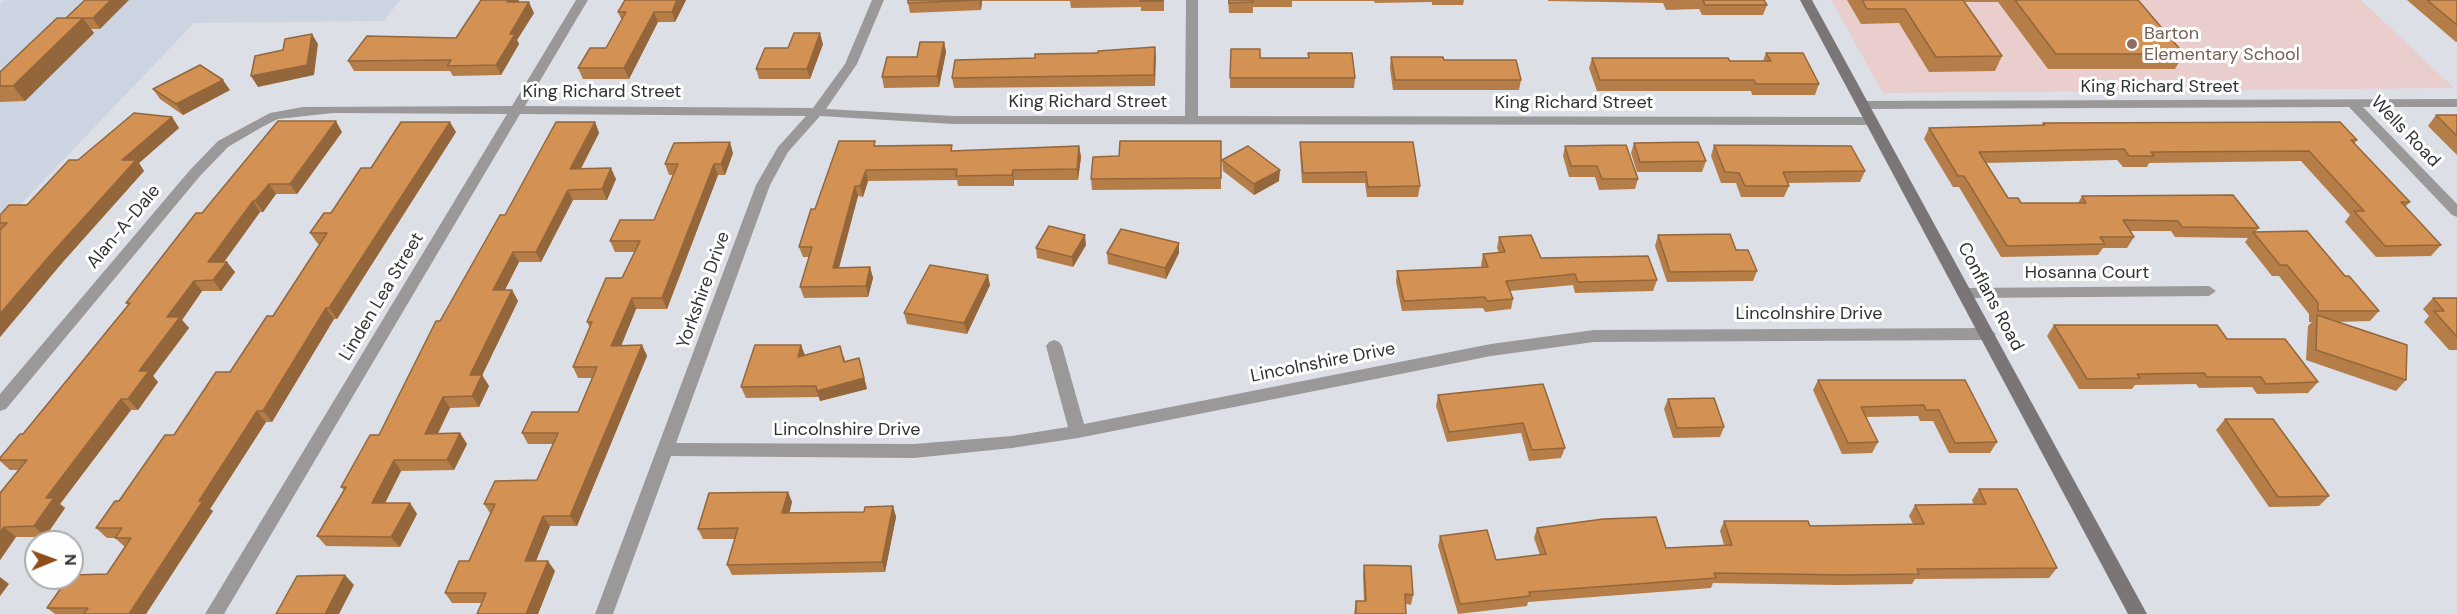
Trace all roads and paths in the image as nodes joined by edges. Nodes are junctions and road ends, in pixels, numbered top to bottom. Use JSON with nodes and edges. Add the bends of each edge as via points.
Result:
{"nodes":[{"id":1,"x":582,"y":0,"type":"edge"},
{"id":2,"x":878,"y":0,"type":"edge"},
{"id":3,"x":1192,"y":0,"type":"edge"},
{"id":4,"x":1806,"y":0,"type":"edge"},
{"id":5,"x":2457,"y":103,"type":"edge"},
{"id":6,"x":2353,"y":104,"type":"junction"},
{"id":7,"x":1863,"y":105,"type":"junction"},
{"id":8,"x":518,"y":109,"type":"junction"},
{"id":9,"x":303,"y":111,"type":"joint"},
{"id":10,"x":817,"y":112,"type":"junction"},
{"id":11,"x":1191,"y":121,"type":"junction"},
{"id":12,"x":1872,"y":121,"type":"junction"},
{"id":13,"x":2457,"y":212,"type":"edge"},
{"id":14,"x":2209,"y":291,"type":"dead end"},
{"id":15,"x":1966,"y":293,"type":"junction"},
{"id":16,"x":1989,"y":334,"type":"junction"},
{"id":17,"x":1054,"y":346,"type":"dead end"},
{"id":18,"x":0,"y":405,"type":"edge"},
{"id":19,"x":1078,"y":432,"type":"junction"},
{"id":20,"x":667,"y":449,"type":"junction"},
{"id":21,"x":214,"y":614,"type":"edge"},
{"id":22,"x":604,"y":614,"type":"edge"},
{"id":23,"x":2138,"y":614,"type":"edge"}],
"edges":[{"from":1,"to":8,"type":"street","name":"Linden Lea Street"},
{"from":2,"to":10,"type":"street","name":"Yorkshire Drive","via":[[851,64]]},
{"from":3,"to":11,"type":"street"},
{"from":4,"to":7,"type":"main road","name":"Conflans Road"},
{"from":5,"to":6,"type":"street","name":"King Richard Street"},
{"from":6,"to":7,"type":"street","name":"King Richard Street"},
{"from":6,"to":13,"type":"street","name":"Wells Road"},
{"from":7,"to":12,"type":"main road","name":"Conflans Road"},
{"from":8,"to":9,"type":"street","name":"King Richard Street"},
{"from":8,"to":10,"type":"street","name":"King Richard Street"},
{"from":8,"to":21,"type":"street","name":"Linden Lea Street"},
{"from":9,"to":18,"type":"street","name":"Alan-A-Dale","via":[[275,116],[223,144]]},
{"from":10,"to":11,"type":"street","name":"King Richard Street","via":[[953,120]]},
{"from":10,"to":20,"type":"street","name":"Yorkshire Drive","via":[[783,150],[763,185]]},
{"from":11,"to":12,"type":"street","name":"King Richard Street"},
{"from":12,"to":15,"type":"main road","name":"Conflans Road"},
{"from":14,"to":15,"type":"street","name":"Hosanna Court"},
{"from":15,"to":16,"type":"main road","name":"Conflans Road"},
{"from":16,"to":19,"type":"street","name":"Lincolnshire Drive","via":[[1594,336],[1491,350]]},
{"from":16,"to":23,"type":"main road","name":"Conflans Road"},
{"from":17,"to":19,"type":"street"},
{"from":19,"to":20,"type":"street","name":"Lincolnshire Drive","via":[[914,451]]},
{"from":20,"to":22,"type":"street","name":"Yorkshire Drive"}]}
